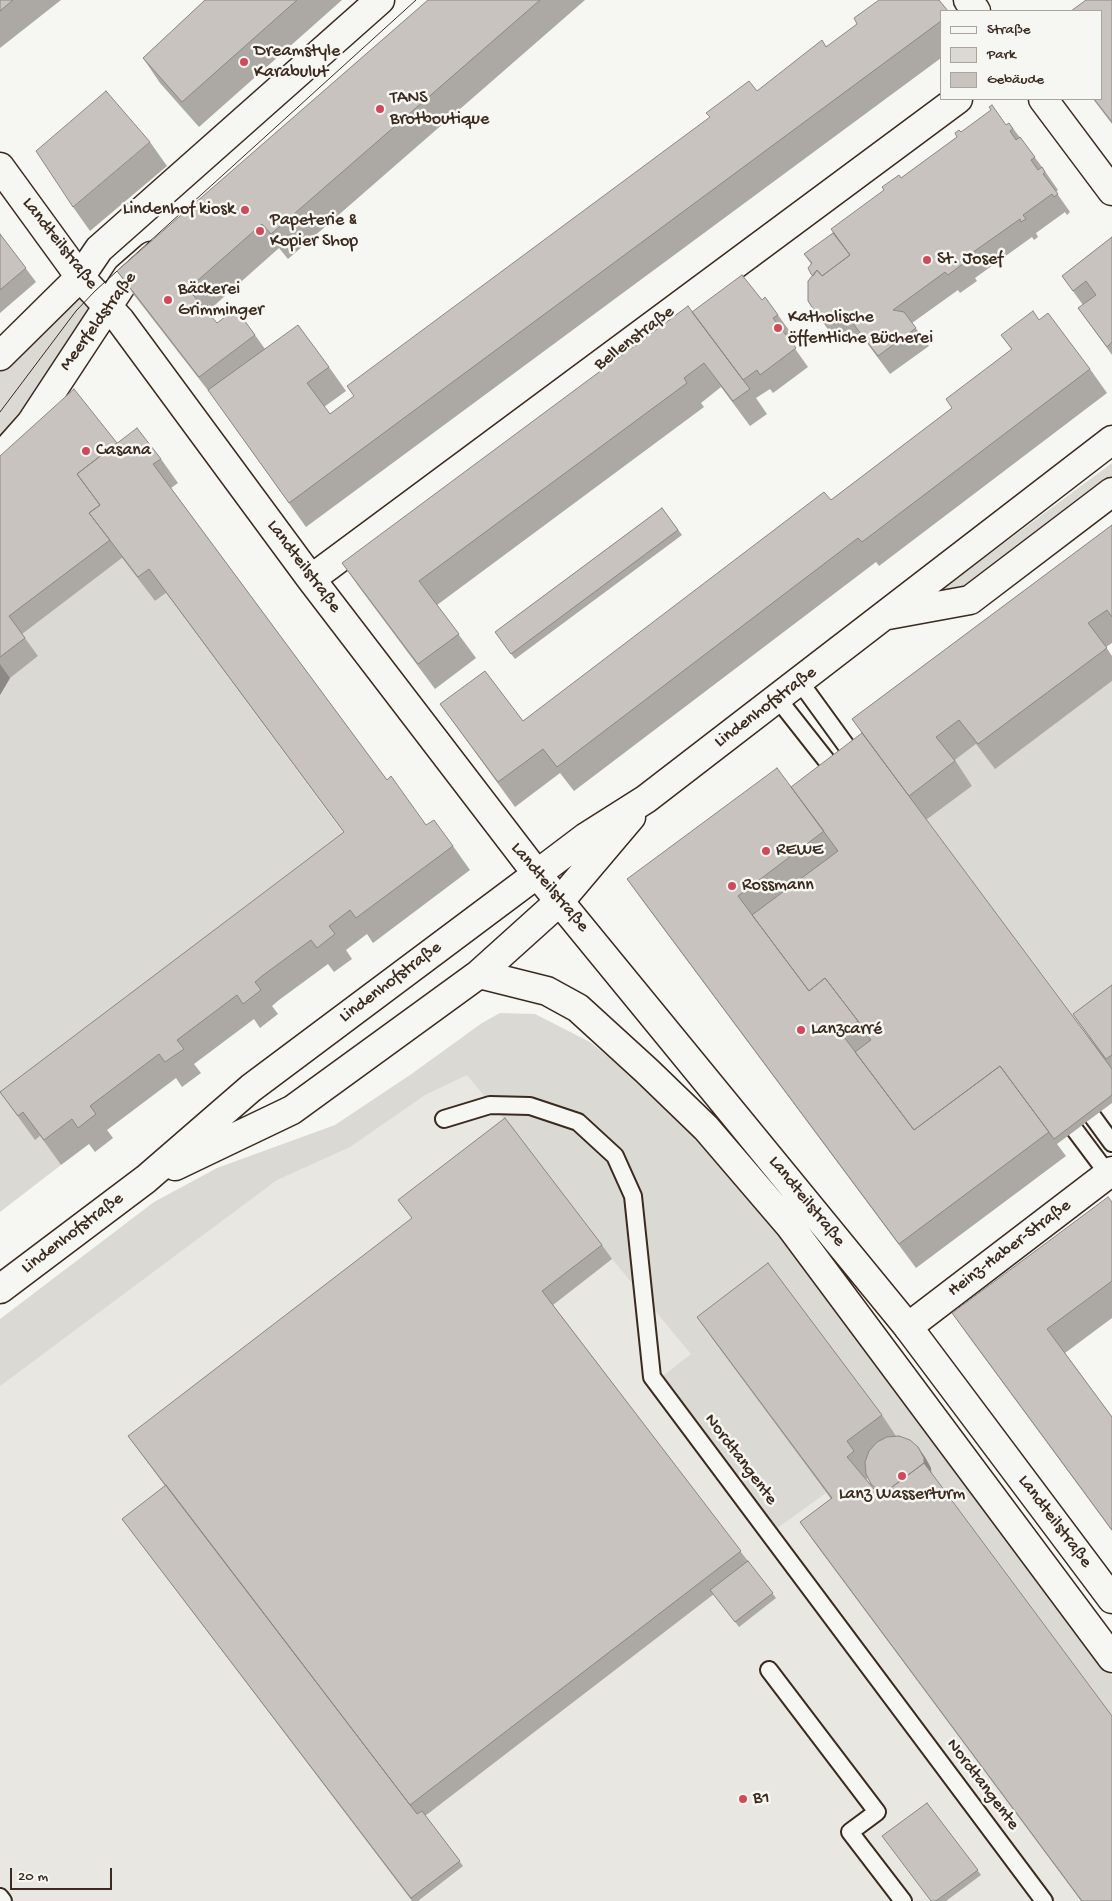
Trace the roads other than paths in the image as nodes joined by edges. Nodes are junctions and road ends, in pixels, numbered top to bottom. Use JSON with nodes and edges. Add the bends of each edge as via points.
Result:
{"nodes":[{"id":1,"x":380,"y":0,"type":"edge"},
{"id":2,"x":957,"y":100,"type":"edge"},
{"id":3,"x":1044,"y":100,"type":"edge"},
{"id":4,"x":0,"y":168,"type":"edge"},
{"id":5,"x":1112,"y":191,"type":"edge"},
{"id":6,"x":172,"y":238,"type":"edge"},
{"id":7,"x":80,"y":277,"type":"junction"},
{"id":8,"x":108,"y":306,"type":"junction"},
{"id":9,"x":0,"y":356,"type":"edge"},
{"id":10,"x":1112,"y":440,"type":"edge"},
{"id":11,"x":0,"y":458,"type":"edge"},
{"id":12,"x":1112,"y":492,"type":"edge"},
{"id":13,"x":311,"y":579,"type":"junction"},
{"id":14,"x":884,"y":616,"type":"junction"},
{"id":15,"x":800,"y":682,"type":"junction"},
{"id":16,"x":778,"y":699,"type":"junction"},
{"id":17,"x":830,"y":766,"type":"edge"},
{"id":18,"x":866,"y":772,"type":"edge"},
{"id":19,"x":646,"y":799,"type":"junction"},
{"id":20,"x":537,"y":874,"type":"junction"},
{"id":21,"x":560,"y":901,"type":"junction"},
{"id":22,"x":478,"y":974,"type":"junction"},
{"id":23,"x":1053,"y":1101,"type":"edge"},
{"id":24,"x":1093,"y":1117,"type":"edge"},
{"id":25,"x":444,"y":1119,"type":"dead end"},
{"id":26,"x":1112,"y":1143,"type":"edge"},
{"id":27,"x":1110,"y":1172,"type":"edge"},
{"id":28,"x":146,"y":1179,"type":"junction"},
{"id":29,"x":0,"y":1289,"type":"edge"},
{"id":30,"x":908,"y":1327,"type":"junction"},
{"id":31,"x":1112,"y":1599,"type":"edge"},
{"id":32,"x":1112,"y":1658,"type":"edge"},
{"id":33,"x":769,"y":1670,"type":"dead end"},
{"id":34,"x":0,"y":1897,"type":"edge"},
{"id":35,"x":3,"y":1901,"type":"edge"},
{"id":36,"x":903,"y":1901,"type":"edge"},
{"id":37,"x":1044,"y":1901,"type":"edge"}],
"edges":[{"from":1,"to":7,"type":"street","via":[[99,249]]},
{"from":2,"to":13,"type":"street","name":"Bellenstraße"},
{"from":3,"to":5,"type":"street"},
{"from":4,"to":7,"type":"street","name":"Landteilstraße"},
{"from":6,"to":8,"type":"street","name":"Meerfeldstraße","via":[[127,277]]},
{"from":7,"to":8,"type":"street","name":"Landteilstraße"},
{"from":7,"to":9,"type":"street"},
{"from":8,"to":11,"type":"street","name":"Meerfeldstraße","via":[[31,423]]},
{"from":8,"to":13,"type":"street","name":"Landteilstraße"},
{"from":10,"to":14,"type":"street","name":"Lindenhofstraße"},
{"from":12,"to":14,"type":"street","name":"Lindenhofstraße","via":[[970,600]]},
{"from":13,"to":20,"type":"street","name":"Landteilstraße"},
{"from":14,"to":15,"type":"street","name":"Lindenhofstraße"},
{"from":15,"to":16,"type":"street","name":"Lindenhofstraße"},
{"from":15,"to":18,"type":"lane"},
{"from":16,"to":17,"type":"lane"},
{"from":16,"to":19,"type":"street","name":"Lindenhofstraße"},
{"from":19,"to":20,"type":"street","name":"Lindenhofstraße","via":[[586,837]]},
{"from":19,"to":21,"type":"street","name":"Lindenhofstraße"},
{"from":20,"to":21,"type":"street","name":"Landteilstraße"},
{"from":20,"to":28,"type":"street","name":"Lindenhofstraße","via":[[250,1088]]},
{"from":21,"to":22,"type":"street","name":"Lindenhofstraße"},
{"from":21,"to":30,"type":"street","name":"Landteilstraße"},
{"from":22,"to":28,"type":"street","name":"Lindenhofstraße","via":[[292,1110]]},
{"from":22,"to":32,"type":"street","name":"Landteilstraße","via":[[547,991],[578,1008],[706,1128],[790,1226]]},
{"from":23,"to":27,"type":"lane"},
{"from":24,"to":26,"type":"lane"},
{"from":25,"to":37,"type":"lane","name":"Nordtangente","via":[[490,1105],[530,1106],[578,1122],[615,1156],[634,1196],[652,1377]]},
{"from":27,"to":30,"type":"street","name":"Heinz-Haber-Straße"},
{"from":28,"to":29,"type":"street","name":"Lindenhofstraße"},
{"from":30,"to":31,"type":"street","name":"Landteilstraße"},
{"from":33,"to":36,"type":"lane","via":[[877,1812],[850,1832]]},
{"from":34,"to":35,"type":"lane"}]}
